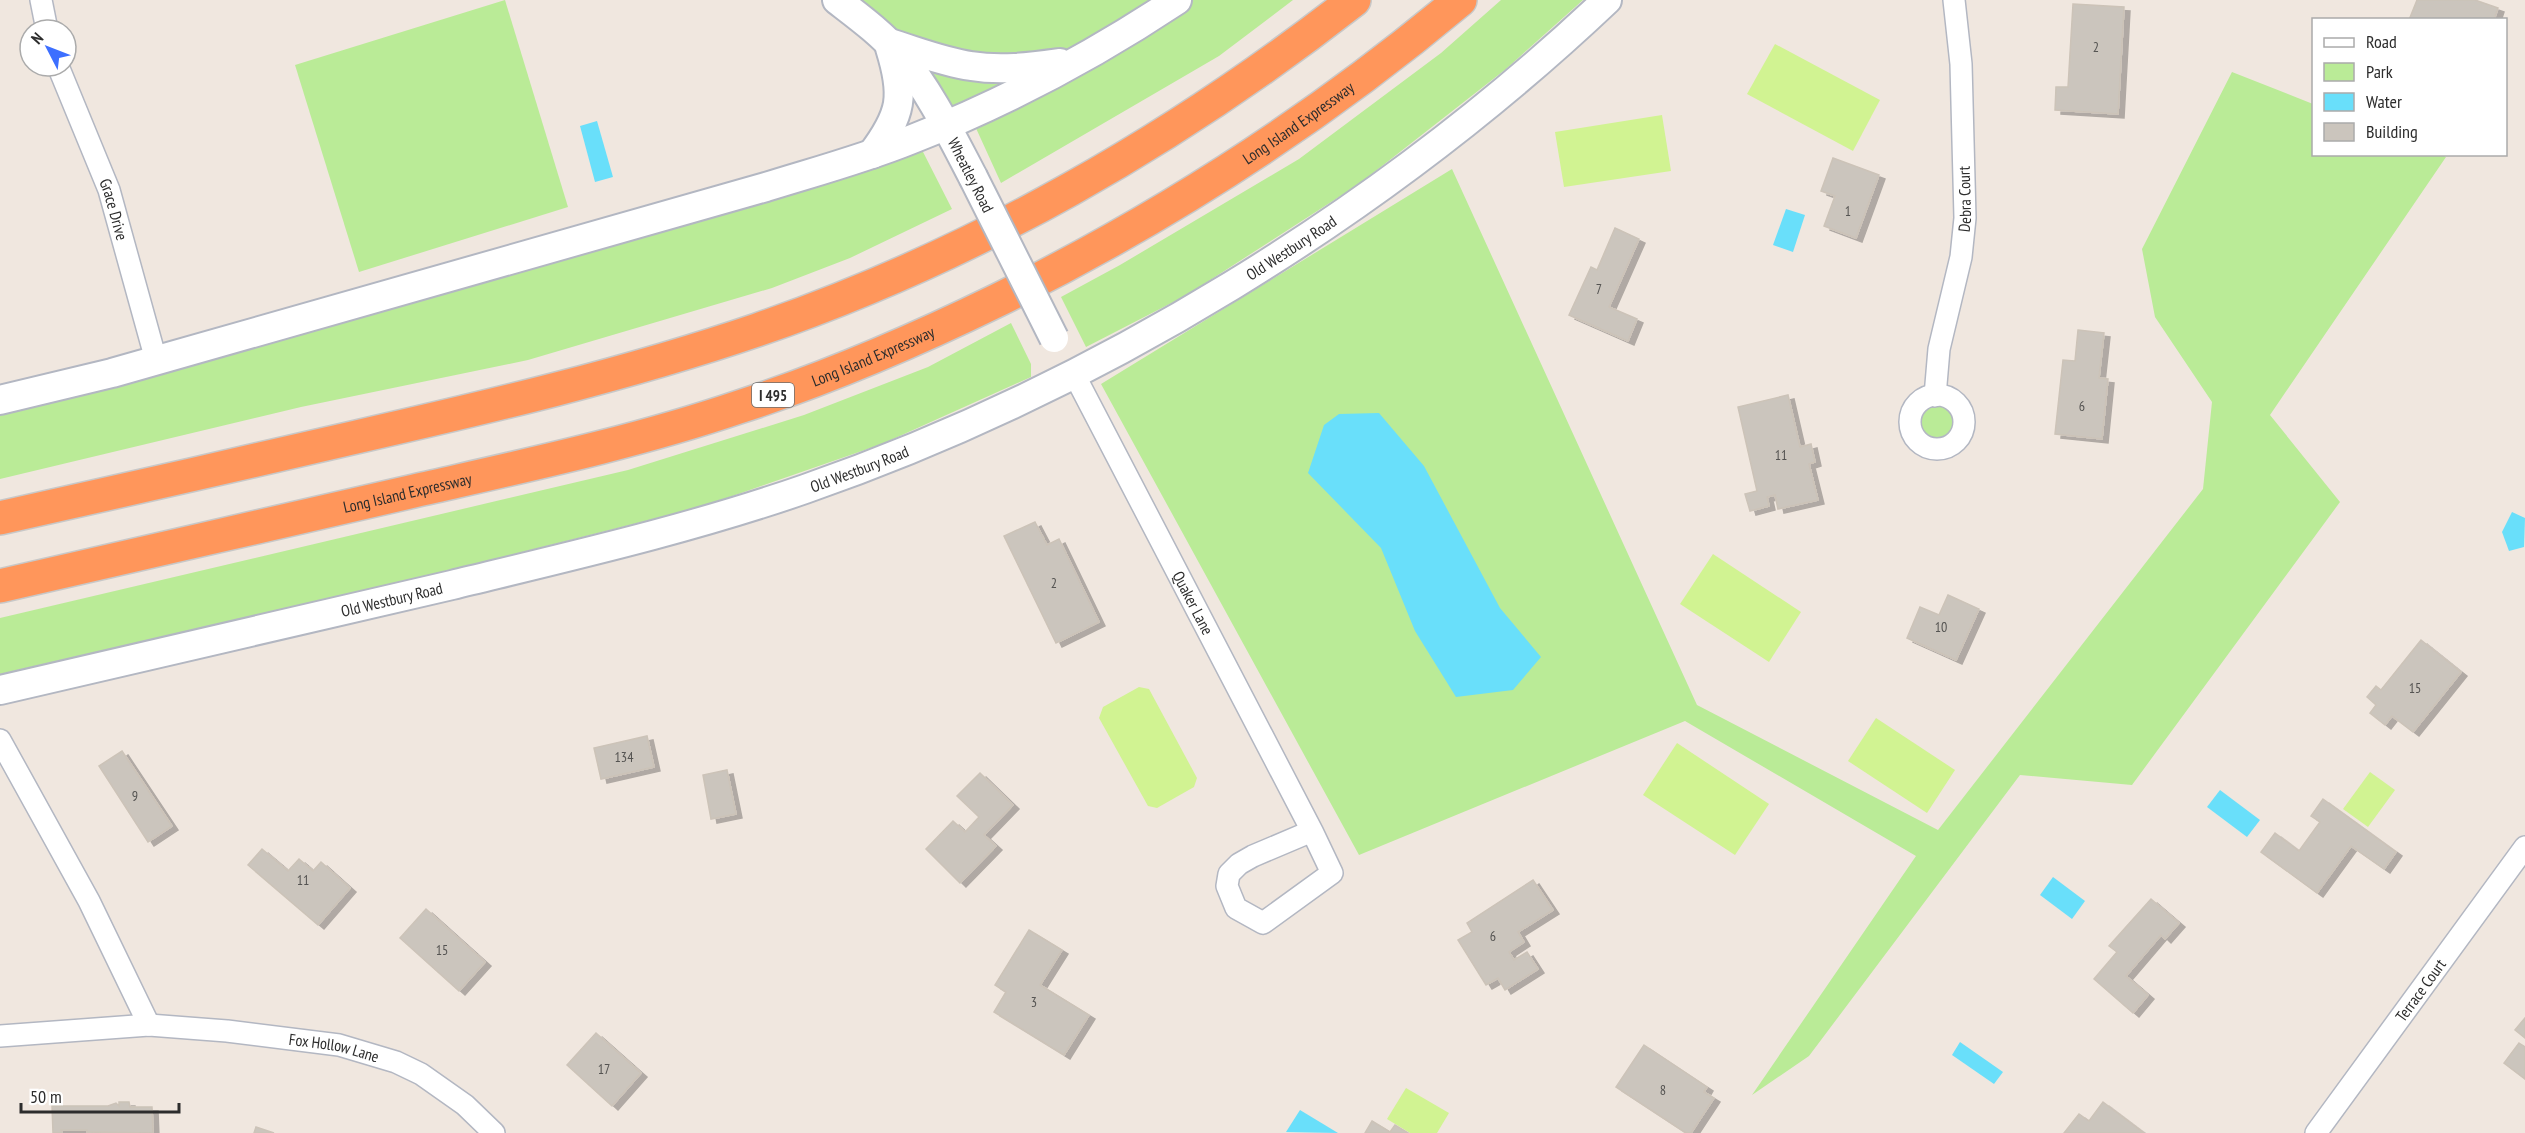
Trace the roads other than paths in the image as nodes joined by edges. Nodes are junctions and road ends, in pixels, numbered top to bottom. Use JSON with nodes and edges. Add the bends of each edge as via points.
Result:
{"nodes":[{"id":1,"x":41,"y":0,"type":"edge"},
{"id":2,"x":837,"y":0,"type":"edge"},
{"id":3,"x":1177,"y":0,"type":"edge"},
{"id":4,"x":1354,"y":0,"type":"edge"},
{"id":5,"x":1460,"y":0,"type":"edge"},
{"id":6,"x":1607,"y":0,"type":"edge"},
{"id":7,"x":1954,"y":0,"type":"edge"},
{"id":8,"x":45,"y":18,"type":"edge"},
{"id":9,"x":889,"y":43,"type":"junction"},
{"id":10,"x":1077,"y":61,"type":"junction"},
{"id":11,"x":63,"y":78,"type":"edge"},
{"id":12,"x":946,"y":125,"type":"junction"},
{"id":13,"x":872,"y":154,"type":"junction"},
{"id":14,"x":156,"y":360,"type":"junction"},
{"id":15,"x":1074,"y":374,"type":"junction"},
{"id":16,"x":1935,"y":396,"type":"dead end"},
{"id":17,"x":0,"y":400,"type":"edge"},
{"id":18,"x":0,"y":518,"type":"edge"},
{"id":19,"x":0,"y":586,"type":"edge"},
{"id":20,"x":0,"y":690,"type":"edge"},
{"id":21,"x":0,"y":740,"type":"edge"},
{"id":22,"x":1312,"y":831,"type":"junction"},
{"id":23,"x":2525,"y":847,"type":"edge"},
{"id":24,"x":149,"y":1025,"type":"junction"},
{"id":25,"x":0,"y":1036,"type":"edge"},
{"id":26,"x":494,"y":1133,"type":"edge"},
{"id":27,"x":2316,"y":1133,"type":"edge"}],
"edges":[{"from":1,"to":8,"type":"street"},
{"from":2,"to":9,"type":"main road","name":"Wheatley Road"},
{"from":3,"to":10,"type":"main road"},
{"from":4,"to":18,"type":"highway","via":[[1230,91],[1101,171],[973,240],[809,310],[688,352],[471,411]]},
{"from":5,"to":19,"type":"highway","name":"Long Island Expressway","number":"I 495","via":[[1352,88],[1170,207],[1091,252],[883,353],[732,410],[612,445]]},
{"from":6,"to":15,"type":"main road","name":"Old Westbury Road","via":[[1461,126],[1350,208],[1221,292]]},
{"from":7,"to":16,"type":"street","name":"Debra Court","via":[[1961,64],[1965,218],[1961,257],[1939,349]]},
{"from":9,"to":10,"type":"main road","via":[[987,68],[1019,69]]},
{"from":9,"to":12,"type":"main road","name":"Wheatley Road"},
{"from":9,"to":13,"type":"main road","via":[[898,83],[897,112]]},
{"from":10,"to":12,"type":"main road"},
{"from":11,"to":14,"type":"street","name":"Grace Drive","via":[[109,190]]},
{"from":12,"to":13,"type":"main road"},
{"from":12,"to":15,"type":"main road","name":"Wheatley Road","bridge":true},
{"from":13,"to":14,"type":"main road"},
{"from":14,"to":17,"type":"main road"},
{"from":15,"to":20,"type":"main road","name":"Old Westbury Road","via":[[857,470],[697,524]]},
{"from":15,"to":22,"type":"street","name":"Quaker Lane"},
{"from":21,"to":24,"type":"street","via":[[89,901]]},
{"from":22,"to":22,"type":"street","name":"Quaker Lane","via":[[1332,873],[1263,923],[1236,908],[1227,886],[1230,874],[1239,864]]},
{"from":23,"to":27,"type":"street","name":"Terrace Court"},
{"from":24,"to":25,"type":"street","name":"Fox Hollow Lane"},
{"from":24,"to":26,"type":"street","name":"Fox Hollow Lane","via":[[339,1045],[396,1062],[422,1074],[465,1105]]}]}
